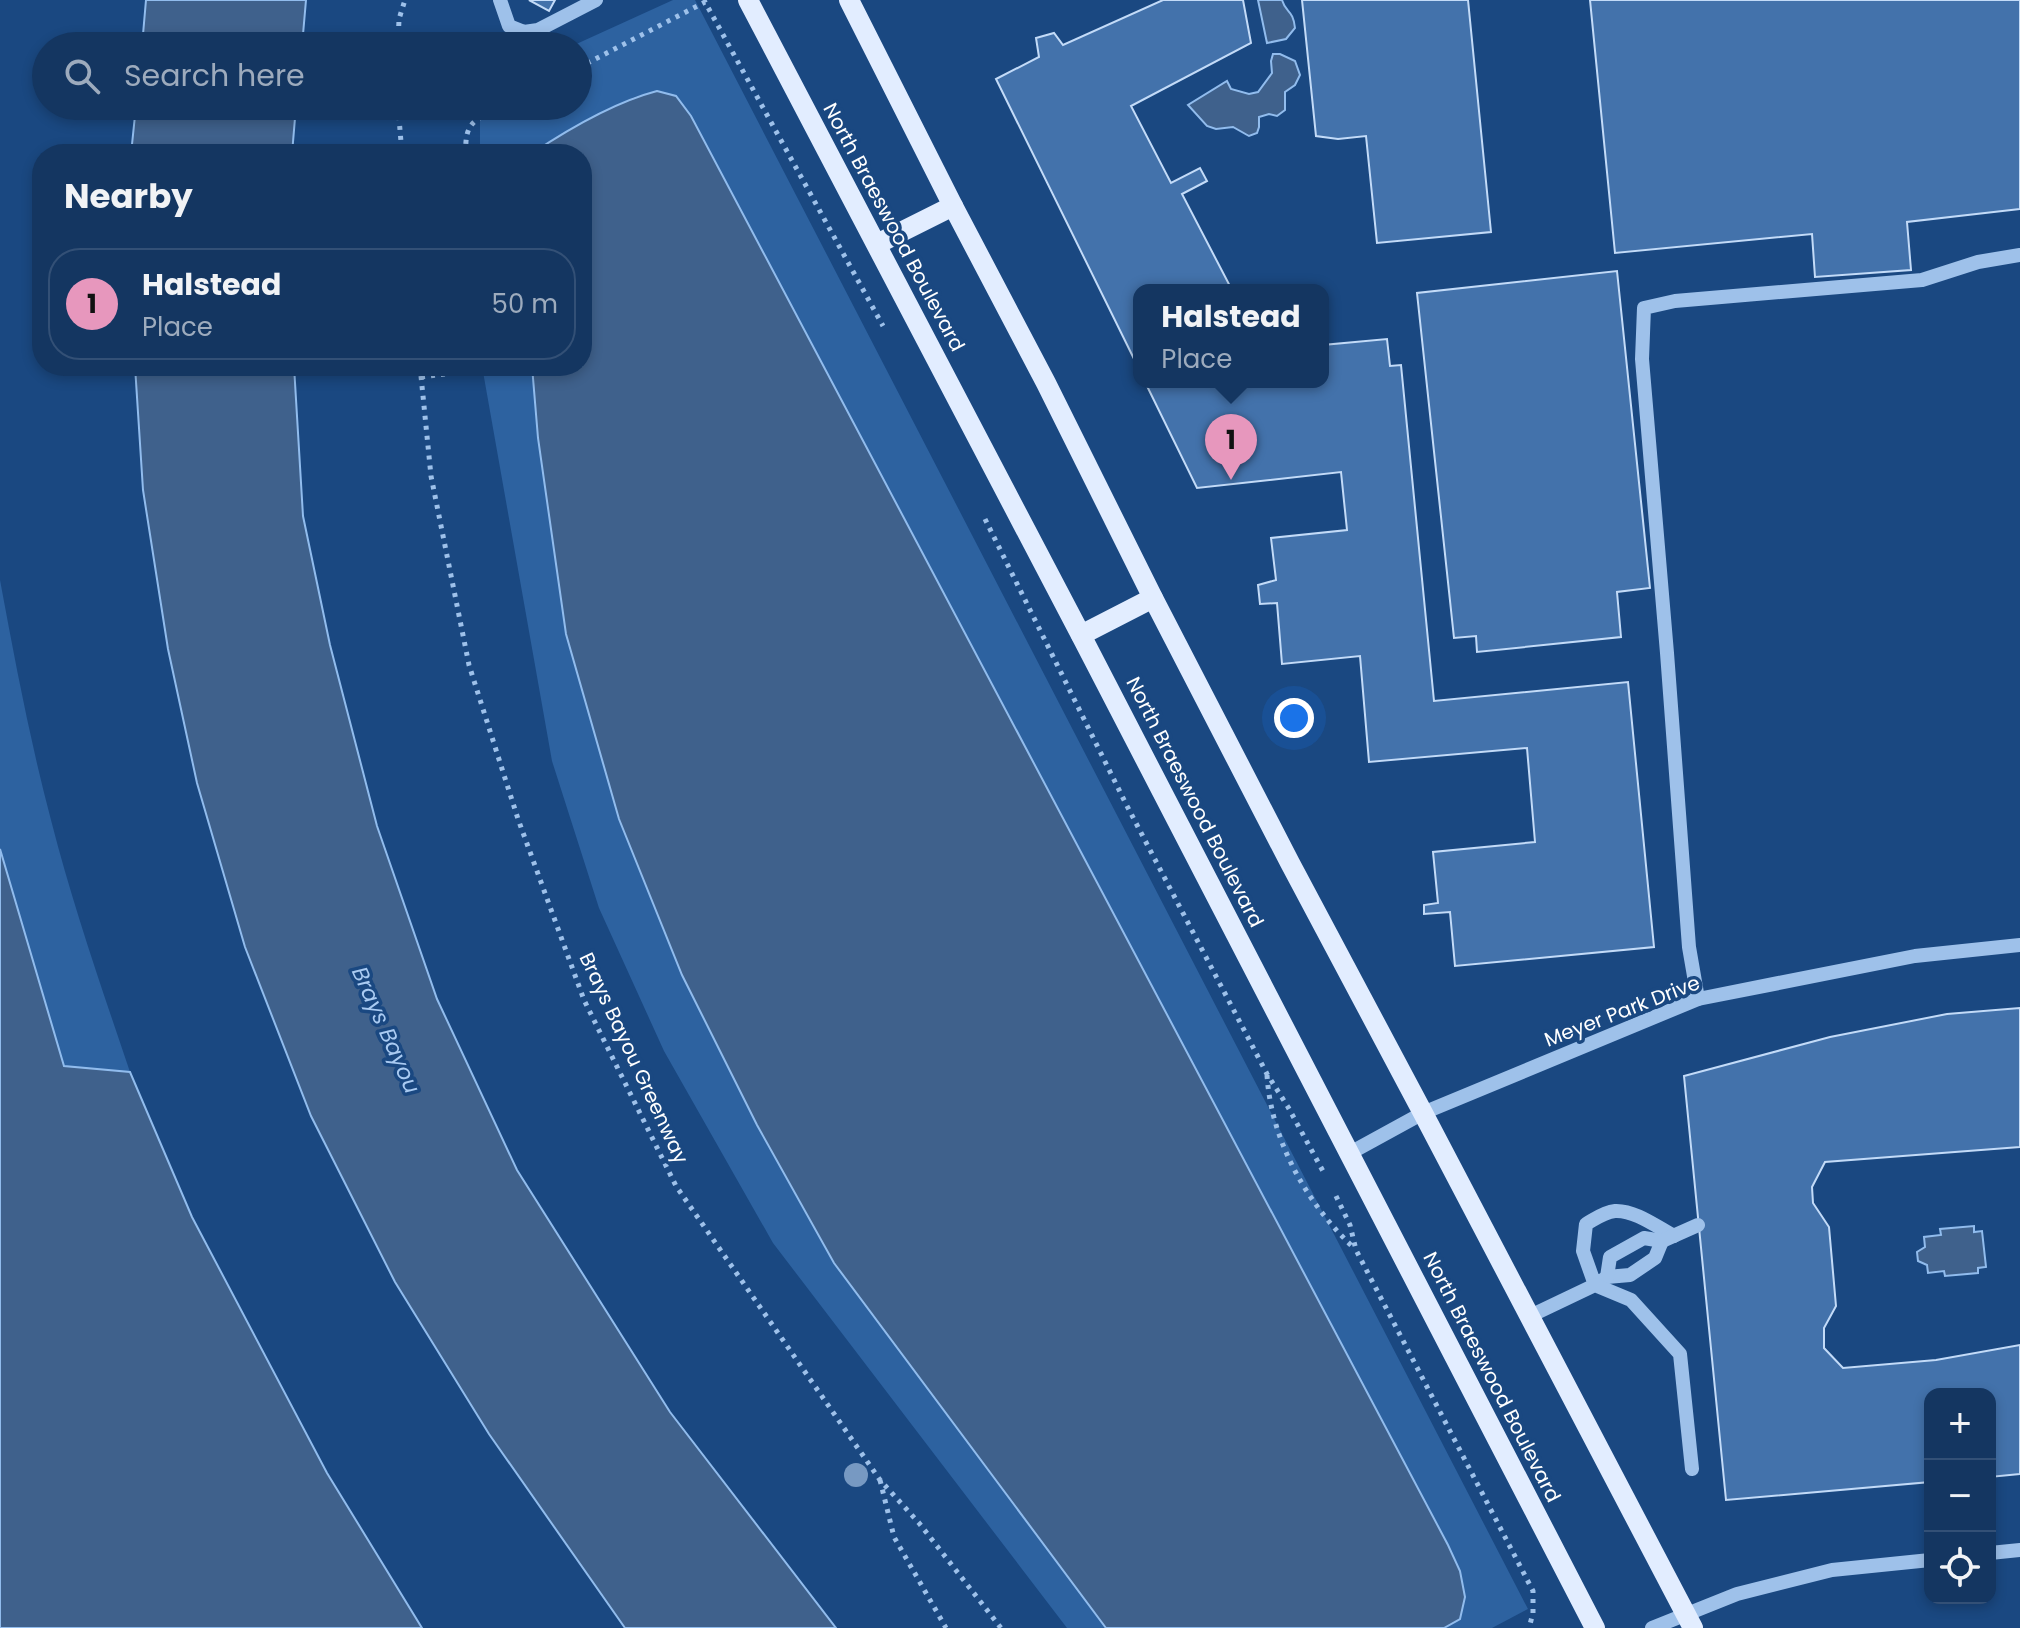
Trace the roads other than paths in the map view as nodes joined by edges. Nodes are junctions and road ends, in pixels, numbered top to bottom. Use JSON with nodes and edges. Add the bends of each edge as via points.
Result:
{"nodes":[{"id":1,"x":500,"y":0,"type":"edge"},
{"id":2,"x":596,"y":0,"type":"edge"},
{"id":3,"x":748,"y":0,"type":"edge"},
{"id":4,"x":849,"y":0,"type":"edge"},
{"id":5,"x":953,"y":206,"type":"junction"},
{"id":6,"x":877,"y":244,"type":"junction"},
{"id":7,"x":2020,"y":255,"type":"edge"},
{"id":8,"x":1153,"y":598,"type":"junction"},
{"id":9,"x":1081,"y":635,"type":"junction"},
{"id":10,"x":2020,"y":945,"type":"edge"},
{"id":11,"x":1698,"y":999,"type":"junction"},
{"id":12,"x":1423,"y":1113,"type":"junction"},
{"id":13,"x":1350,"y":1153,"type":"junction"},
{"id":14,"x":1698,"y":1225,"type":"dead end"},
{"id":15,"x":1668,"y":1238,"type":"junction"},
{"id":16,"x":1601,"y":1281,"type":"junction"},
{"id":17,"x":1530,"y":1316,"type":"junction"},
{"id":18,"x":1692,"y":1469,"type":"dead end"},
{"id":19,"x":2020,"y":1550,"type":"edge"},
{"id":20,"x":1996,"y":1552,"type":"edge"},
{"id":21,"x":1924,"y":1561,"type":"edge"},
{"id":22,"x":1690,"y":1621,"type":"edge"},
{"id":23,"x":1595,"y":1628,"type":"edge"},
{"id":24,"x":1652,"y":1628,"type":"edge"}],
"edges":[{"from":1,"to":2,"type":"street","via":[[509,26],[524,32]]},
{"from":3,"to":6,"type":"main road","name":"North Braeswood Boulevard"},
{"from":4,"to":5,"type":"main road"},
{"from":5,"to":6,"type":"main road"},
{"from":5,"to":8,"type":"main road"},
{"from":6,"to":9,"type":"main road","name":"North Braeswood Boulevard"},
{"from":7,"to":11,"type":"street","via":[[1922,280],[1644,308],[1642,359],[1689,947]]},
{"from":8,"to":9,"type":"main road"},
{"from":8,"to":12,"type":"main road"},
{"from":9,"to":13,"type":"main road","name":"North Braeswood Boulevard"},
{"from":10,"to":11,"type":"street","name":"Meyer Park Drive","via":[[1915,956]]},
{"from":11,"to":12,"type":"street","name":"Meyer Park Drive"},
{"from":12,"to":13,"type":"street","name":"Meyer Park Drive"},
{"from":12,"to":17,"type":"main road"},
{"from":13,"to":23,"type":"main road","name":"North Braeswood Boulevard"},
{"from":14,"to":15,"type":"street"},
{"from":15,"to":16,"type":"street","via":[[1655,1258],[1630,1275]]},
{"from":15,"to":16,"type":"street","via":[[1644,1238],[1610,1257]]},
{"from":15,"to":16,"type":"street","via":[[1629,1213],[1603,1214],[1586,1224],[1583,1251]]},
{"from":16,"to":17,"type":"street"},
{"from":16,"to":18,"type":"street","via":[[1631,1300],[1680,1354]]},
{"from":17,"to":22,"type":"main road"},
{"from":19,"to":20,"type":"street"},
{"from":21,"to":22,"type":"street","via":[[1832,1570],[1737,1594]]},
{"from":22,"to":24,"type":"street"}]}
